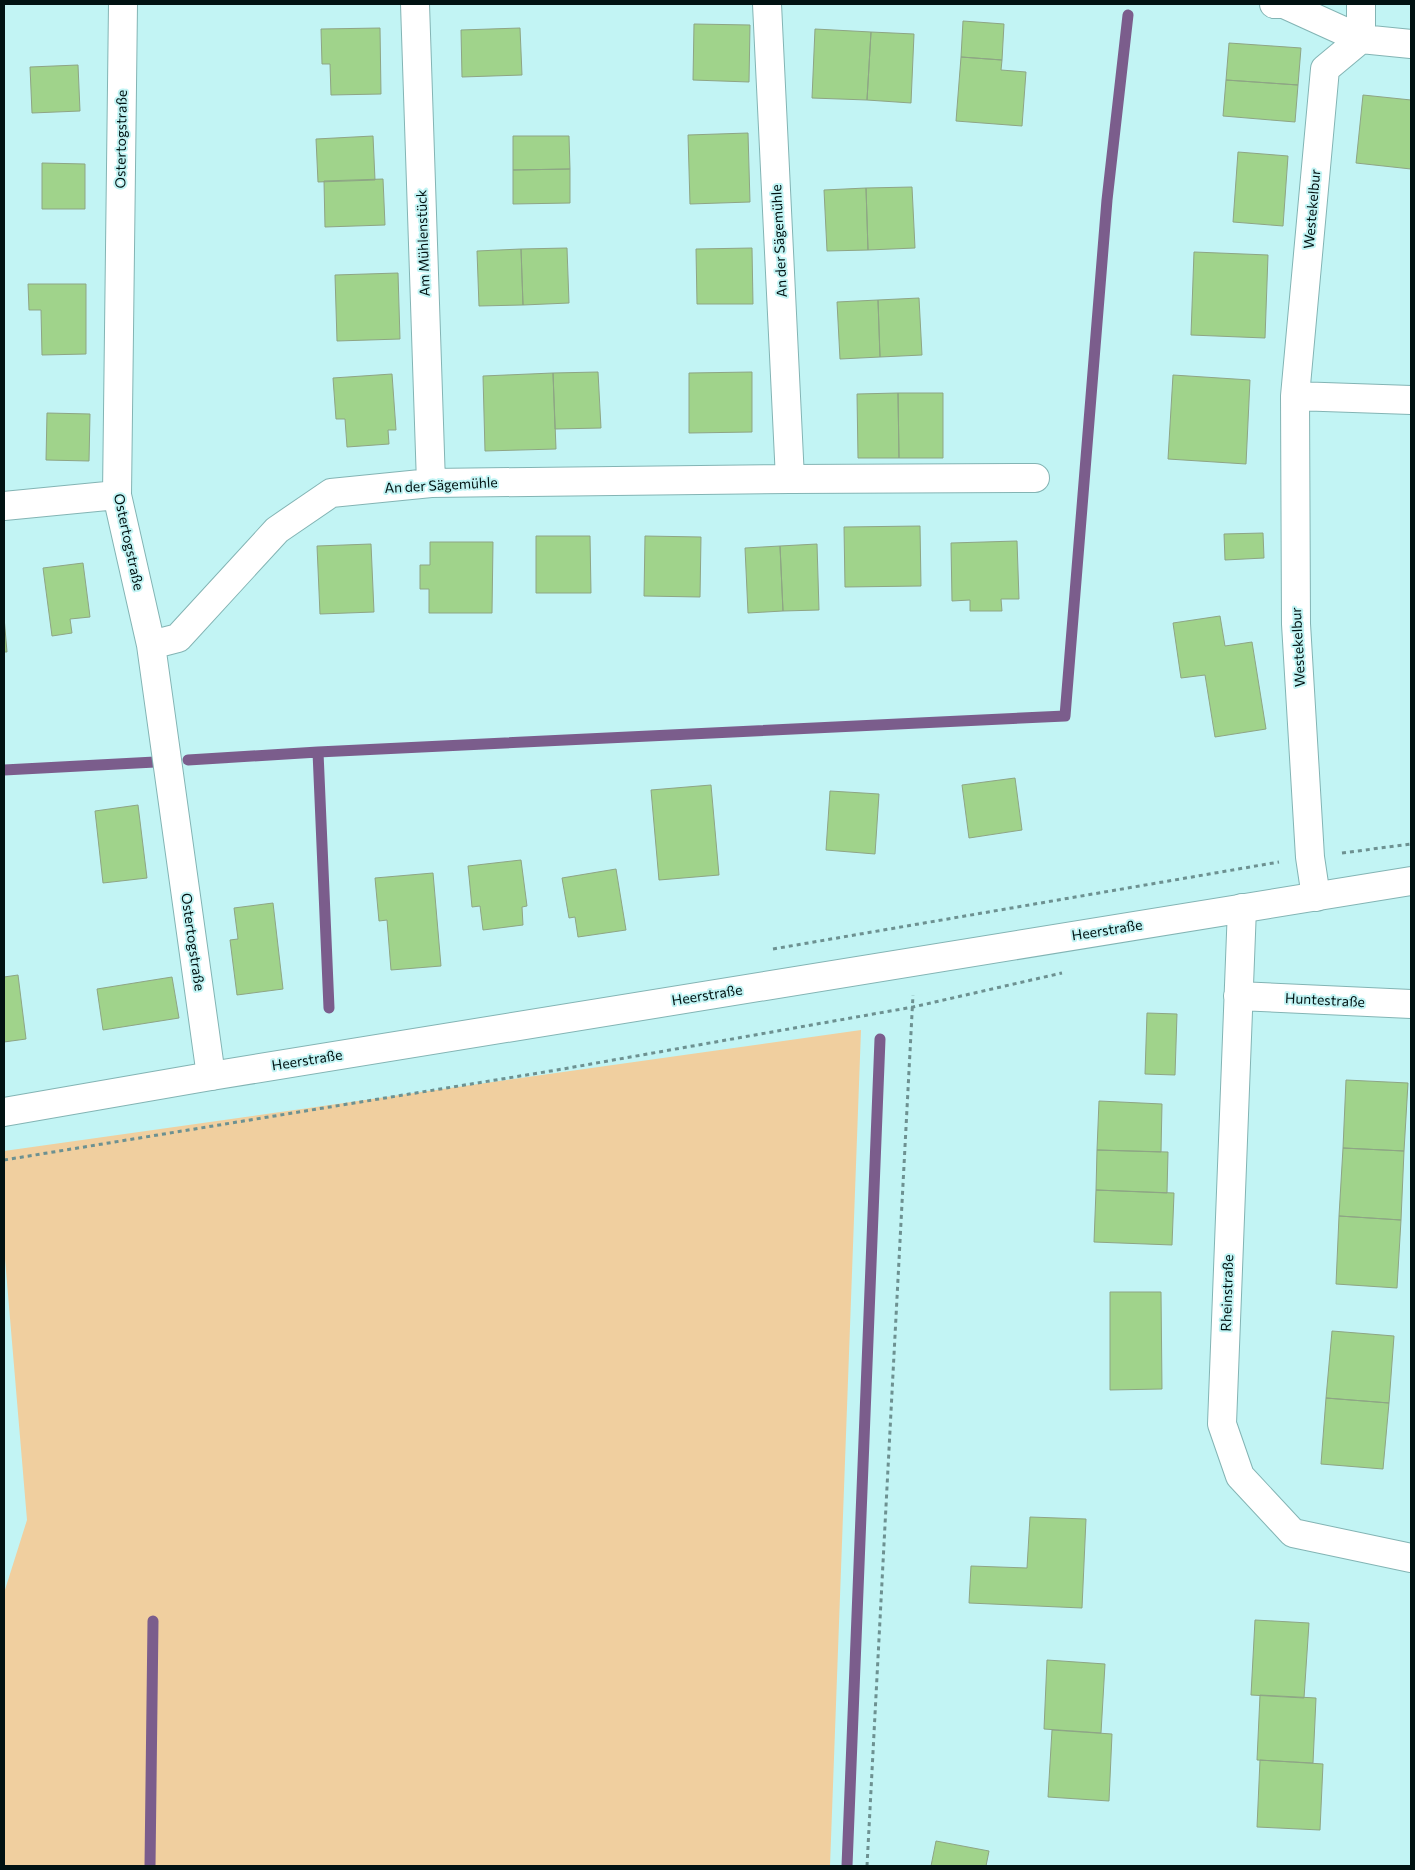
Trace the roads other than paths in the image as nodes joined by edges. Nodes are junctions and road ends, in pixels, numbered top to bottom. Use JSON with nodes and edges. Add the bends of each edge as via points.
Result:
{"nodes":[{"id":1,"x":123,"y":4,"type":"edge"},
{"id":2,"x":416,"y":4,"type":"edge"},
{"id":3,"x":767,"y":4,"type":"edge"},
{"id":4,"x":1274,"y":4,"type":"edge"},
{"id":5,"x":1362,"y":4,"type":"edge"},
{"id":6,"x":1361,"y":39,"type":"junction"},
{"id":7,"x":1411,"y":44,"type":"edge"},
{"id":8,"x":1295,"y":396,"type":"junction"},
{"id":9,"x":1411,"y":400,"type":"edge"},
{"id":10,"x":790,"y":478,"type":"junction"},
{"id":11,"x":1035,"y":478,"type":"dead end"},
{"id":12,"x":431,"y":483,"type":"junction"},
{"id":13,"x":117,"y":495,"type":"junction"},
{"id":14,"x":4,"y":506,"type":"edge"},
{"id":15,"x":151,"y":645,"type":"junction"},
{"id":16,"x":1411,"y":881,"type":"edge"},
{"id":17,"x":1316,"y":897,"type":"junction"},
{"id":18,"x":1242,"y":908,"type":"junction"},
{"id":19,"x":1238,"y":996,"type":"junction"},
{"id":20,"x":1411,"y":1004,"type":"edge"},
{"id":21,"x":211,"y":1076,"type":"junction"},
{"id":22,"x":4,"y":1112,"type":"edge"},
{"id":23,"x":1411,"y":1558,"type":"edge"}],
"edges":[{"from":1,"to":13,"type":"street","name":"Ostertogstraße"},
{"from":2,"to":12,"type":"street","name":"Am Mühlenstück"},
{"from":3,"to":10,"type":"street","name":"An der Sägemühle"},
{"from":4,"to":6,"type":"street","via":[[1284,4]]},
{"from":5,"to":6,"type":"street"},
{"from":6,"to":7,"type":"street"},
{"from":6,"to":8,"type":"street","name":"Westekelbur","via":[[1325,69]]},
{"from":8,"to":9,"type":"street"},
{"from":8,"to":17,"type":"street","name":"Westekelbur","via":[[1296,624],[1310,856]]},
{"from":10,"to":11,"type":"street","name":"An der Sägemühle"},
{"from":10,"to":12,"type":"street","name":"An der Sägemühle"},
{"from":12,"to":15,"type":"street","name":"An der Sägemühle","via":[[331,493],[277,530],[178,638]]},
{"from":13,"to":14,"type":"street"},
{"from":13,"to":15,"type":"street","name":"Ostertogstraße"},
{"from":15,"to":21,"type":"street","name":"Ostertogstraße"},
{"from":16,"to":17,"type":"street","name":"Heerstraße"},
{"from":17,"to":18,"type":"street","name":"Heerstraße"},
{"from":18,"to":19,"type":"street","name":"Rheinstraße"},
{"from":18,"to":21,"type":"street","name":"Heerstraße"},
{"from":19,"to":20,"type":"street","name":"Huntestraße"},
{"from":19,"to":23,"type":"street","name":"Rheinstraße","via":[[1222,1424],[1240,1476],[1294,1533]]},
{"from":21,"to":22,"type":"street","name":"Heerstraße"}]}
